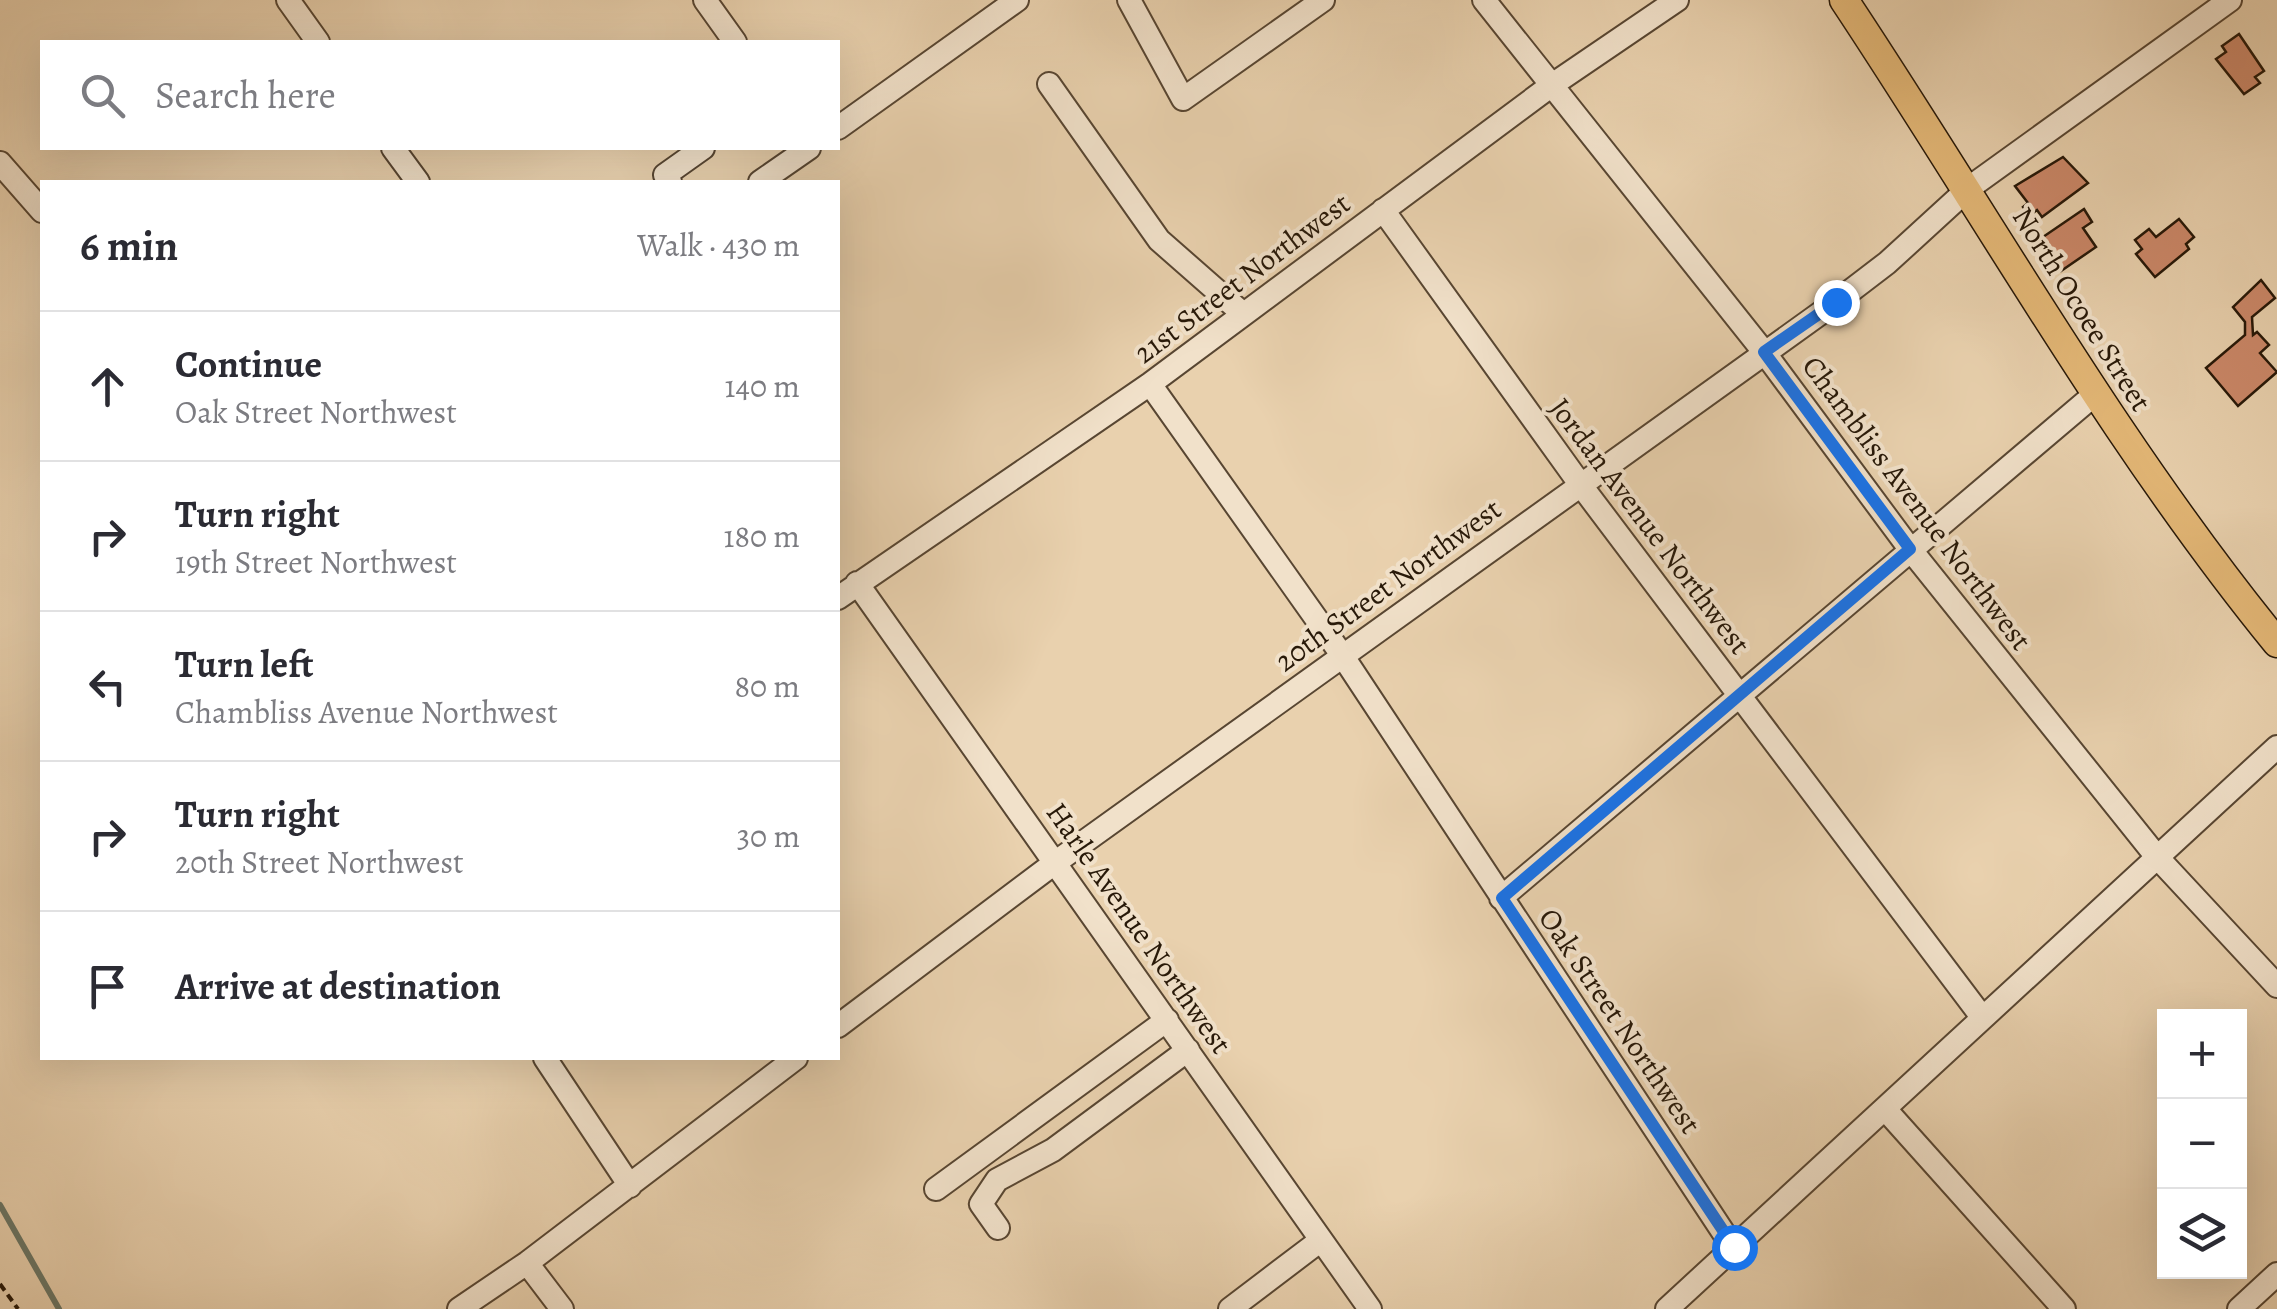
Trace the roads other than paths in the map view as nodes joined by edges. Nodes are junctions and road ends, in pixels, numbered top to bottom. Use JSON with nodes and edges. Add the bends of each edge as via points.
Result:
{"nodes":[{"id":1,"x":288,"y":0,"type":"edge"},
{"id":2,"x":1018,"y":0,"type":"edge"},
{"id":3,"x":1129,"y":0,"type":"edge"},
{"id":4,"x":1324,"y":0,"type":"edge"},
{"id":5,"x":1484,"y":0,"type":"edge"},
{"id":6,"x":1677,"y":0,"type":"edge"},
{"id":7,"x":1844,"y":0,"type":"edge"},
{"id":8,"x":2230,"y":0,"type":"edge"},
{"id":9,"x":715,"y":4,"type":"edge"},
{"id":10,"x":317,"y":40,"type":"edge"},
{"id":11,"x":734,"y":40,"type":"edge"},
{"id":12,"x":1048,"y":84,"type":"dead end"},
{"id":13,"x":1552,"y":85,"type":"junction"},
{"id":14,"x":840,"y":127,"type":"edge"},
{"id":15,"x":395,"y":150,"type":"edge"},
{"id":16,"x":699,"y":150,"type":"edge"},
{"id":17,"x":805,"y":150,"type":"edge"},
{"id":18,"x":0,"y":163,"type":"edge"},
{"id":19,"x":417,"y":180,"type":"edge"},
{"id":20,"x":669,"y":180,"type":"edge"},
{"id":21,"x":763,"y":180,"type":"edge"},
{"id":22,"x":1969,"y":188,"type":"junction"},
{"id":23,"x":40,"y":209,"type":"edge"},
{"id":24,"x":1383,"y":210,"type":"junction"},
{"id":25,"x":1241,"y":312,"type":"junction"},
{"id":26,"x":1764,"y":352,"type":"junction"},
{"id":27,"x":1150,"y":384,"type":"junction"},
{"id":28,"x":2094,"y":394,"type":"junction"},
{"id":29,"x":1580,"y":484,"type":"junction"},
{"id":30,"x":1910,"y":549,"type":"junction"},
{"id":31,"x":857,"y":583,"type":"junction"},
{"id":32,"x":840,"y":596,"type":"edge"},
{"id":33,"x":2277,"y":643,"type":"edge"},
{"id":34,"x":1342,"y":655,"type":"junction"},
{"id":35,"x":1740,"y":697,"type":"junction"},
{"id":36,"x":2277,"y":747,"type":"edge"},
{"id":37,"x":2157,"y":857,"type":"junction"},
{"id":38,"x":1056,"y":862,"type":"junction"},
{"id":39,"x":1502,"y":898,"type":"junction"},
{"id":40,"x":2277,"y":986,"type":"edge"},
{"id":41,"x":1982,"y":1017,"type":"junction"},
{"id":42,"x":1167,"y":1020,"type":"junction"},
{"id":43,"x":840,"y":1024,"type":"edge"},
{"id":44,"x":1188,"y":1050,"type":"junction"},
{"id":45,"x":546,"y":1060,"type":"edge"},
{"id":46,"x":793,"y":1060,"type":"edge"},
{"id":47,"x":1885,"y":1108,"type":"junction"},
{"id":48,"x":630,"y":1186,"type":"junction"},
{"id":49,"x":936,"y":1190,"type":"dead end"},
{"id":50,"x":998,"y":1228,"type":"dead end"},
{"id":51,"x":1321,"y":1240,"type":"junction"},
{"id":52,"x":1734,"y":1247,"type":"junction"},
{"id":53,"x":528,"y":1263,"type":"junction"},
{"id":54,"x":2277,"y":1274,"type":"edge"},
{"id":55,"x":459,"y":1309,"type":"edge"},
{"id":56,"x":562,"y":1309,"type":"edge"},
{"id":57,"x":1230,"y":1309,"type":"edge"},
{"id":58,"x":1370,"y":1309,"type":"edge"},
{"id":59,"x":1667,"y":1309,"type":"edge"},
{"id":60,"x":2064,"y":1309,"type":"edge"},
{"id":61,"x":2239,"y":1309,"type":"edge"}],
"edges":[{"from":1,"to":10,"type":"street"},
{"from":2,"to":14,"type":"street"},
{"from":3,"to":4,"type":"street","via":[[1183,99]]},
{"from":5,"to":13,"type":"street","name":"Chambliss Avenue Northwest"},
{"from":6,"to":13,"type":"street","name":"21st Street Northwest"},
{"from":7,"to":22,"type":"main road","name":"North Ocoee Street"},
{"from":8,"to":22,"type":"street","name":"20th Street Northwest"},
{"from":9,"to":11,"type":"street"},
{"from":12,"to":25,"type":"street","via":[[1158,240]]},
{"from":13,"to":24,"type":"street","name":"21st Street Northwest"},
{"from":13,"to":26,"type":"street","name":"Chambliss Avenue Northwest"},
{"from":15,"to":19,"type":"street"},
{"from":16,"to":20,"type":"street","via":[[665,175]]},
{"from":17,"to":21,"type":"street"},
{"from":18,"to":23,"type":"street"},
{"from":22,"to":26,"type":"street","name":"20th Street Northwest","via":[[1886,264]]},
{"from":22,"to":28,"type":"main road","name":"North Ocoee Street"},
{"from":24,"to":25,"type":"street","name":"21st Street Northwest"},
{"from":24,"to":29,"type":"street","name":"Jordan Avenue Northwest"},
{"from":25,"to":27,"type":"street","name":"21st Street Northwest"},
{"from":26,"to":29,"type":"street","name":"20th Street Northwest"},
{"from":26,"to":30,"type":"street","name":"Chambliss Avenue Northwest"},
{"from":27,"to":31,"type":"street","name":"21st Street Northwest"},
{"from":27,"to":34,"type":"street","name":"Oak Street Northwest"},
{"from":28,"to":30,"type":"street"},
{"from":28,"to":33,"type":"main road","name":"North Ocoee Street"},
{"from":29,"to":34,"type":"street","name":"20th Street Northwest"},
{"from":29,"to":35,"type":"street","name":"Jordan Avenue Northwest"},
{"from":30,"to":35,"type":"street"},
{"from":30,"to":37,"type":"street","name":"Chambliss Avenue Northwest"},
{"from":31,"to":32,"type":"street","name":"21st Street Northwest"},
{"from":31,"to":38,"type":"street","name":"Harle Avenue Northwest"},
{"from":34,"to":38,"type":"street","name":"20th Street Northwest"},
{"from":34,"to":39,"type":"street","name":"Oak Street Northwest"},
{"from":35,"to":39,"type":"street"},
{"from":35,"to":41,"type":"street","name":"Jordan Avenue Northwest"},
{"from":36,"to":37,"type":"street"},
{"from":37,"to":40,"type":"street","name":"Chambliss Avenue Northwest"},
{"from":37,"to":41,"type":"street"},
{"from":38,"to":42,"type":"street","name":"Harle Avenue Northwest"},
{"from":38,"to":43,"type":"street","name":"20th Street Northwest"},
{"from":39,"to":52,"type":"street","name":"Oak Street Northwest"},
{"from":41,"to":47,"type":"street"},
{"from":42,"to":44,"type":"street","name":"Harle Avenue Northwest"},
{"from":42,"to":49,"type":"street"},
{"from":44,"to":50,"type":"street","via":[[1052,1150],[998,1180],[981,1204]]},
{"from":44,"to":51,"type":"street","name":"Harle Avenue Northwest"},
{"from":45,"to":48,"type":"street"},
{"from":46,"to":48,"type":"street"},
{"from":47,"to":52,"type":"street"},
{"from":47,"to":60,"type":"street"},
{"from":48,"to":53,"type":"street"},
{"from":51,"to":57,"type":"street"},
{"from":51,"to":58,"type":"street","name":"Harle Avenue Northwest"},
{"from":52,"to":59,"type":"street"},
{"from":53,"to":55,"type":"street"},
{"from":53,"to":56,"type":"street"},
{"from":54,"to":61,"type":"street"}]}
